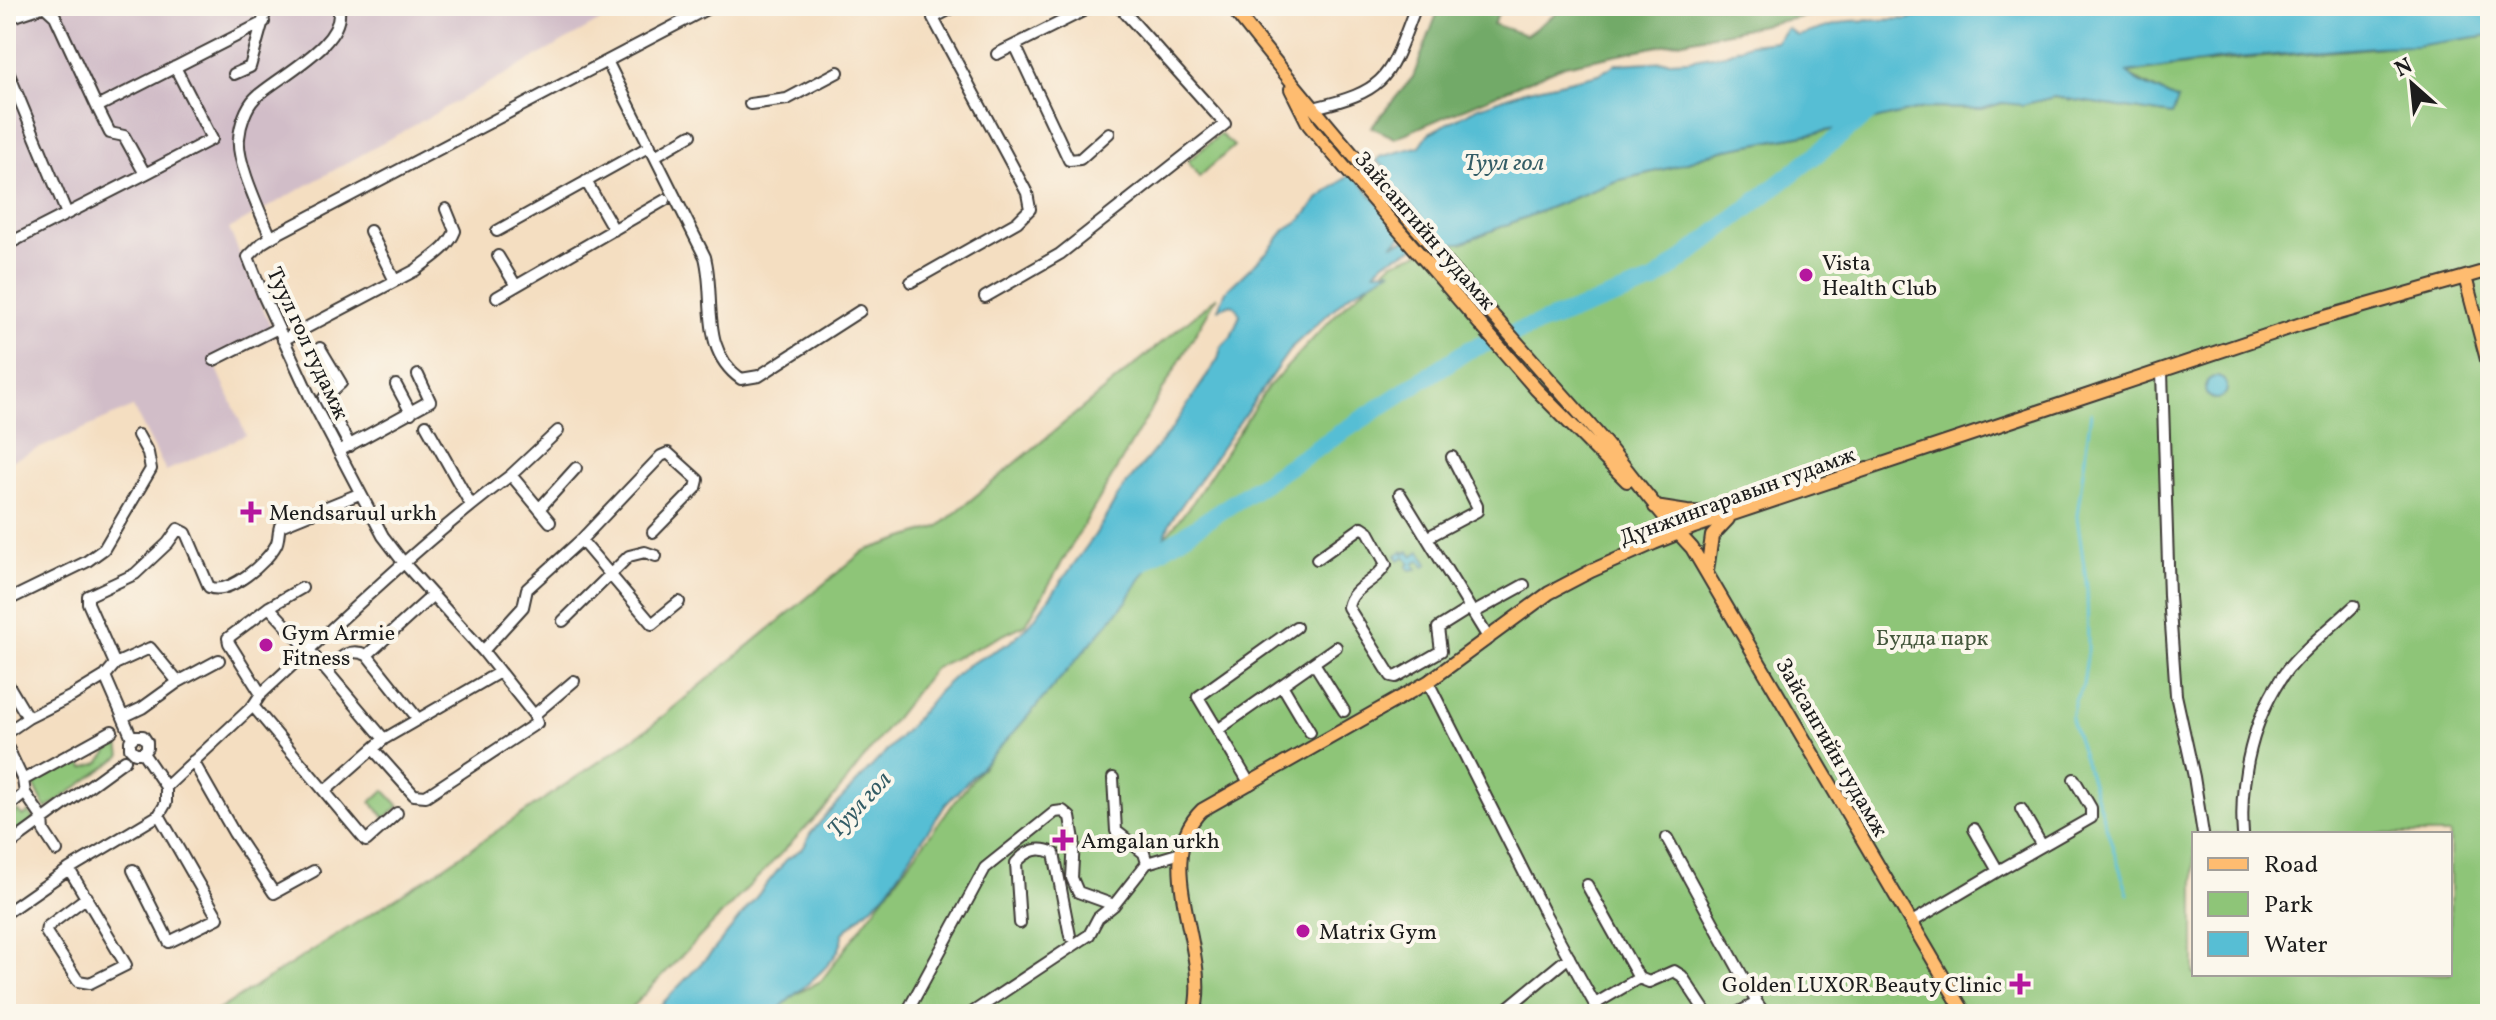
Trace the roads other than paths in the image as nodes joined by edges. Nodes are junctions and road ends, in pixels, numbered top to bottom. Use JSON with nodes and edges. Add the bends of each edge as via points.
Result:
{"nodes":[{"id":1,"x":44,"y":6,"type":"edge"},
{"id":2,"x":267,"y":6,"type":"edge"},
{"id":3,"x":338,"y":6,"type":"edge"},
{"id":4,"x":712,"y":6,"type":"edge"},
{"id":5,"x":956,"y":6,"type":"edge"},
{"id":6,"x":1093,"y":6,"type":"edge"},
{"id":7,"x":1119,"y":6,"type":"edge"},
{"id":8,"x":1231,"y":6,"type":"edge"},
{"id":9,"x":1416,"y":6,"type":"edge"},
{"id":10,"x":6,"y":19,"type":"edge"},
{"id":11,"x":264,"y":22,"type":"junction"},
{"id":12,"x":1015,"y":45,"type":"junction"},
{"id":13,"x":997,"y":54,"type":"dead end"},
{"id":14,"x":607,"y":61,"type":"junction"},
{"id":15,"x":6,"y":67,"type":"edge"},
{"id":16,"x":175,"y":67,"type":"junction"},
{"id":17,"x":838,"y":72,"type":"dead end"},
{"id":18,"x":1283,"y":72,"type":"junction"},
{"id":19,"x":234,"y":74,"type":"dead end"},
{"id":20,"x":750,"y":104,"type":"dead end"},
{"id":21,"x":97,"y":107,"type":"junction"},
{"id":22,"x":1313,"y":108,"type":"junction"},
{"id":23,"x":1109,"y":133,"type":"dead end"},
{"id":24,"x":691,"y":135,"type":"dead end"},
{"id":25,"x":653,"y":151,"type":"junction"},
{"id":26,"x":145,"y":174,"type":"junction"},
{"id":27,"x":586,"y":181,"type":"junction"},
{"id":28,"x":665,"y":200,"type":"dead end"},
{"id":29,"x":446,"y":209,"type":"dead end"},
{"id":30,"x":67,"y":214,"type":"junction"},
{"id":31,"x":614,"y":230,"type":"junction"},
{"id":32,"x":370,"y":231,"type":"dead end"},
{"id":33,"x":497,"y":231,"type":"dead end"},
{"id":34,"x":271,"y":238,"type":"junction"},
{"id":35,"x":6,"y":245,"type":"edge"},
{"id":36,"x":498,"y":256,"type":"dead end"},
{"id":37,"x":2490,"y":270,"type":"edge"},
{"id":38,"x":2465,"y":277,"type":"junction"},
{"id":39,"x":395,"y":281,"type":"junction"},
{"id":40,"x":911,"y":282,"type":"dead end"},
{"id":41,"x":516,"y":286,"type":"junction"},
{"id":42,"x":497,"y":297,"type":"dead end"},
{"id":43,"x":985,"y":297,"type":"dead end"},
{"id":44,"x":860,"y":311,"type":"dead end"},
{"id":45,"x":278,"y":328,"type":"junction"},
{"id":46,"x":283,"y":340,"type":"junction"},
{"id":47,"x":320,"y":348,"type":"dead end"},
{"id":48,"x":214,"y":360,"type":"dead end"},
{"id":49,"x":2490,"y":371,"type":"edge"},
{"id":50,"x":2162,"y":372,"type":"junction"},
{"id":51,"x":418,"y":375,"type":"dead end"},
{"id":52,"x":396,"y":385,"type":"dead end"},
{"id":53,"x":411,"y":413,"type":"junction"},
{"id":54,"x":426,"y":425,"type":"dead end"},
{"id":55,"x":558,"y":431,"type":"dead end"},
{"id":56,"x":138,"y":435,"type":"dead end"},
{"id":57,"x":350,"y":446,"type":"junction"},
{"id":58,"x":339,"y":451,"type":"junction"},
{"id":59,"x":1452,"y":457,"type":"dead end"},
{"id":60,"x":576,"y":468,"type":"dead end"},
{"id":61,"x":511,"y":475,"type":"junction"},
{"id":62,"x":359,"y":494,"type":"junction"},
{"id":63,"x":1400,"y":494,"type":"dead end"},
{"id":64,"x":471,"y":505,"type":"junction"},
{"id":65,"x":1655,"y":507,"type":"junction"},
{"id":66,"x":539,"y":509,"type":"junction"},
{"id":67,"x":1734,"y":514,"type":"junction"},
{"id":68,"x":550,"y":522,"type":"dead end"},
{"id":69,"x":653,"y":532,"type":"dead end"},
{"id":70,"x":1678,"y":533,"type":"junction"},
{"id":71,"x":1428,"y":537,"type":"junction"},
{"id":72,"x":581,"y":540,"type":"junction"},
{"id":73,"x":656,"y":556,"type":"dead end"},
{"id":74,"x":1317,"y":559,"type":"dead end"},
{"id":75,"x":403,"y":562,"type":"junction"},
{"id":76,"x":1707,"y":571,"type":"junction"},
{"id":77,"x":611,"y":576,"type":"junction"},
{"id":78,"x":1524,"y":585,"type":"dead end"},
{"id":79,"x":302,"y":588,"type":"dead end"},
{"id":80,"x":433,"y":595,"type":"junction"},
{"id":81,"x":6,"y":601,"type":"edge"},
{"id":82,"x":679,"y":602,"type":"dead end"},
{"id":83,"x":2354,"y":606,"type":"dead end"},
{"id":84,"x":269,"y":607,"type":"junction"},
{"id":85,"x":1471,"y":611,"type":"junction"},
{"id":86,"x":563,"y":621,"type":"dead end"},
{"id":87,"x":1296,"y":627,"type":"dead end"},
{"id":88,"x":1489,"y":639,"type":"junction"},
{"id":89,"x":1336,"y":647,"type":"dead end"},
{"id":90,"x":309,"y":650,"type":"junction"},
{"id":91,"x":483,"y":651,"type":"junction"},
{"id":92,"x":367,"y":655,"type":"junction"},
{"id":93,"x":219,"y":660,"type":"dead end"},
{"id":94,"x":1314,"y":663,"type":"junction"},
{"id":95,"x":115,"y":664,"type":"junction"},
{"id":96,"x":327,"y":671,"type":"junction"},
{"id":97,"x":498,"y":673,"type":"junction"},
{"id":98,"x":105,"y":676,"type":"junction"},
{"id":99,"x":6,"y":681,"type":"edge"},
{"id":100,"x":574,"y":681,"type":"dead end"},
{"id":101,"x":178,"y":682,"type":"junction"},
{"id":102,"x":1428,"y":682,"type":"junction"},
{"id":103,"x":1282,"y":685,"type":"junction"},
{"id":104,"x":261,"y":694,"type":"junction"},
{"id":105,"x":253,"y":706,"type":"junction"},
{"id":106,"x":1344,"y":711,"type":"dead end"},
{"id":107,"x":534,"y":715,"type":"junction"},
{"id":108,"x":123,"y":717,"type":"junction"},
{"id":109,"x":28,"y":718,"type":"junction"},
{"id":110,"x":418,"y":719,"type":"junction"},
{"id":111,"x":1219,"y":729,"type":"junction"},
{"id":112,"x":112,"y":731,"type":"dead end"},
{"id":113,"x":1310,"y":732,"type":"dead end"},
{"id":114,"x":6,"y":733,"type":"edge"},
{"id":115,"x":384,"y":739,"type":"junction"},
{"id":116,"x":6,"y":744,"type":"edge"},
{"id":117,"x":373,"y":749,"type":"junction"},
{"id":118,"x":125,"y":760,"type":"dead end"},
{"id":119,"x":193,"y":761,"type":"junction"},
{"id":120,"x":1113,"y":778,"type":"dead end"},
{"id":121,"x":2074,"y":779,"type":"dead end"},
{"id":122,"x":23,"y":780,"type":"junction"},
{"id":123,"x":1250,"y":784,"type":"junction"},
{"id":124,"x":166,"y":787,"type":"junction"},
{"id":125,"x":325,"y":791,"type":"junction"},
{"id":126,"x":25,"y":793,"type":"junction"},
{"id":127,"x":6,"y":809,"type":"edge"},
{"id":128,"x":2021,"y":809,"type":"dead end"},
{"id":129,"x":397,"y":813,"type":"dead end"},
{"id":130,"x":159,"y":815,"type":"junction"},
{"id":131,"x":43,"y":819,"type":"junction"},
{"id":132,"x":1974,"y":829,"type":"dead end"},
{"id":133,"x":2203,"y":832,"type":"edge"},
{"id":134,"x":2243,"y":832,"type":"edge"},
{"id":135,"x":1667,"y":838,"type":"dead end"},
{"id":136,"x":2042,"y":846,"type":"junction"},
{"id":137,"x":6,"y":847,"type":"edge"},
{"id":138,"x":57,"y":851,"type":"dead end"},
{"id":139,"x":1181,"y":853,"type":"junction"},
{"id":140,"x":1147,"y":863,"type":"junction"},
{"id":141,"x":69,"y":869,"type":"junction"},
{"id":142,"x":133,"y":870,"type":"dead end"},
{"id":143,"x":314,"y":871,"type":"dead end"},
{"id":144,"x":1998,"y":871,"type":"junction"},
{"id":145,"x":1587,"y":885,"type":"dead end"},
{"id":146,"x":87,"y":897,"type":"junction"},
{"id":147,"x":1114,"y":905,"type":"junction"},
{"id":148,"x":6,"y":913,"type":"edge"},
{"id":149,"x":1912,"y":922,"type":"junction"},
{"id":150,"x":1020,"y":923,"type":"dead end"},
{"id":151,"x":1070,"y":936,"type":"dead end"},
{"id":152,"x":1569,"y":957,"type":"junction"},
{"id":153,"x":1639,"y":978,"type":"junction"},
{"id":154,"x":1757,"y":1003,"type":"junction"},
{"id":155,"x":1598,"y":1009,"type":"edge"},
{"id":156,"x":906,"y":1014,"type":"edge"},
{"id":157,"x":970,"y":1014,"type":"edge"},
{"id":158,"x":1194,"y":1014,"type":"edge"},
{"id":159,"x":1500,"y":1014,"type":"edge"},
{"id":160,"x":1707,"y":1014,"type":"edge"},
{"id":161,"x":1735,"y":1014,"type":"edge"},
{"id":162,"x":1765,"y":1014,"type":"edge"},
{"id":163,"x":1965,"y":1014,"type":"edge"}],
"edges":[{"from":1,"to":10,"type":"street"},
{"from":1,"to":21,"type":"street","via":[[55,16]]},
{"from":2,"to":11,"type":"street"},
{"from":3,"to":34,"type":"street","via":[[337,28],[324,44],[254,98],[241,124],[239,154]]},
{"from":4,"to":14,"type":"street","name":"Туул гол гудамж"},
{"from":5,"to":40,"type":"street","via":[[933,18],[1027,193],[1030,209],[1017,222]]},
{"from":6,"to":12,"type":"street"},
{"from":7,"to":43,"type":"street","via":[[1225,124],[1060,254]]},
{"from":8,"to":18,"type":"main road","name":"Зайсангийн гудамж"},
{"from":9,"to":22,"type":"street","via":[[1383,80],[1369,91]]},
{"from":11,"to":16,"type":"street"},
{"from":11,"to":19,"type":"street","via":[[250,67]]},
{"from":12,"to":13,"type":"street"},
{"from":12,"to":23,"type":"street","via":[[1069,160],[1080,159]]},
{"from":14,"to":25,"type":"street"},
{"from":14,"to":34,"type":"street","name":"Туул гол гудамж"},
{"from":15,"to":30,"type":"street"},
{"from":16,"to":21,"type":"street"},
{"from":16,"to":26,"type":"street","via":[[212,139]]},
{"from":17,"to":20,"type":"street","via":[[787,99]]},
{"from":18,"to":22,"type":"main road","name":"Зайсангийн гудамж"},
{"from":18,"to":65,"type":"main road","name":"Зайсангийн гудамж","via":[[1309,125],[1328,148],[1536,389]]},
{"from":21,"to":26,"type":"street","via":[[110,133],[124,136]]},
{"from":22,"to":65,"type":"main road","name":"Зайсангийн гудамж","via":[[1598,434]]},
{"from":24,"to":25,"type":"street"},
{"from":25,"to":27,"type":"street"},
{"from":25,"to":44,"type":"street","via":[[705,257],[710,327],[736,376],[759,376]]},
{"from":26,"to":30,"type":"street"},
{"from":27,"to":31,"type":"street"},
{"from":27,"to":33,"type":"street"},
{"from":28,"to":31,"type":"street"},
{"from":29,"to":39,"type":"street","via":[[454,235],[416,270]]},
{"from":30,"to":35,"type":"street"},
{"from":31,"to":41,"type":"street"},
{"from":32,"to":39,"type":"street"},
{"from":34,"to":45,"type":"street","name":"Туул гол гудамж","via":[[248,257]]},
{"from":36,"to":41,"type":"street"},
{"from":37,"to":38,"type":"main road","name":"Дүнжингаравын гудамж"},
{"from":38,"to":49,"type":"main road"},
{"from":38,"to":50,"type":"main road","name":"Дүнжингаравын гудамж","via":[[2301,324]]},
{"from":39,"to":46,"type":"street"},
{"from":41,"to":42,"type":"street"},
{"from":45,"to":46,"type":"street","name":"Туул гол гудамж"},
{"from":45,"to":48,"type":"street"},
{"from":46,"to":58,"type":"street","name":"Туул гол гудамж"},
{"from":47,"to":57,"type":"street","via":[[341,383],[324,398]]},
{"from":50,"to":67,"type":"main road","name":"Дүнжингаравын гудамж"},
{"from":50,"to":133,"type":"street","via":[[2173,663]]},
{"from":51,"to":53,"type":"street","via":[[430,401]]},
{"from":52,"to":53,"type":"street"},
{"from":53,"to":57,"type":"street"},
{"from":54,"to":64,"type":"street"},
{"from":55,"to":61,"type":"street"},
{"from":56,"to":81,"type":"street","via":[[151,469],[104,549]]},
{"from":57,"to":58,"type":"street"},
{"from":58,"to":62,"type":"street","name":"Туул гол гудамж"},
{"from":59,"to":71,"type":"street","via":[[1477,511]]},
{"from":60,"to":66,"type":"street"},
{"from":61,"to":64,"type":"street"},
{"from":61,"to":66,"type":"street"},
{"from":62,"to":75,"type":"street","name":"Туул гол гудамж"},
{"from":62,"to":95,"type":"street","via":[[280,526],[277,543],[256,570],[222,589],[209,587],[186,533],[178,529],[143,568],[88,596]]},
{"from":63,"to":71,"type":"street"},
{"from":64,"to":75,"type":"street"},
{"from":65,"to":67,"type":"main road"},
{"from":65,"to":70,"type":"main road","name":"Зайсангийн гудамж"},
{"from":66,"to":68,"type":"street"},
{"from":67,"to":70,"type":"main road","name":"Дүнжингаравын гудамж"},
{"from":67,"to":76,"type":"main road","via":[[1712,536]]},
{"from":69,"to":72,"type":"street","via":[[698,480],[668,453]]},
{"from":70,"to":76,"type":"main road","name":"Зайсангийн гудамж"},
{"from":70,"to":88,"type":"main road","name":"Дүнжингаравын гудамж","via":[[1549,593]]},
{"from":71,"to":85,"type":"street"},
{"from":72,"to":77,"type":"street"},
{"from":72,"to":91,"type":"street","via":[[527,589],[523,607]]},
{"from":73,"to":77,"type":"street","via":[[629,556]]},
{"from":74,"to":85,"type":"street","via":[[1354,529],[1368,531],[1386,564],[1354,593],[1348,607],[1391,676],[1441,651],[1438,628]]},
{"from":75,"to":80,"type":"street","name":"Туул гол гудамж"},
{"from":75,"to":90,"type":"street"},
{"from":76,"to":149,"type":"main road","name":"Зайсангийн гудамж"},
{"from":77,"to":82,"type":"street","via":[[652,624]]},
{"from":77,"to":86,"type":"street"},
{"from":78,"to":85,"type":"street"},
{"from":79,"to":84,"type":"street"},
{"from":80,"to":91,"type":"street","name":"Туул гол гудамж"},
{"from":80,"to":92,"type":"street"},
{"from":83,"to":134,"type":"street","via":[[2296,659],[2271,698],[2244,782]]},
{"from":84,"to":90,"type":"street"},
{"from":84,"to":104,"type":"street","via":[[228,638]]},
{"from":85,"to":88,"type":"street"},
{"from":87,"to":111,"type":"street","via":[[1198,697]]},
{"from":88,"to":102,"type":"main road","name":"Дүнжингаравын гудамж"},
{"from":89,"to":94,"type":"street"},
{"from":90,"to":96,"type":"street"},
{"from":90,"to":104,"type":"street"},
{"from":91,"to":97,"type":"street","name":"Туул гол гудамж"},
{"from":92,"to":96,"type":"street","via":[[344,654]]},
{"from":92,"to":110,"type":"street"},
{"from":93,"to":101,"type":"street"},
{"from":94,"to":103,"type":"street"},
{"from":94,"to":106,"type":"street"},
{"from":95,"to":98,"type":"street"},
{"from":95,"to":101,"type":"street","via":[[150,648]]},
{"from":96,"to":115,"type":"street"},
{"from":97,"to":107,"type":"street","name":"Туул гол гудамж"},
{"from":97,"to":110,"type":"street"},
{"from":98,"to":108,"type":"street"},
{"from":98,"to":109,"type":"street"},
{"from":99,"to":109,"type":"street"},
{"from":100,"to":107,"type":"street"},
{"from":101,"to":108,"type":"street"},
{"from":102,"to":123,"type":"main road","name":"Дүнжингаравын гудамж"},
{"from":102,"to":152,"type":"street"},
{"from":103,"to":111,"type":"street"},
{"from":103,"to":113,"type":"street"},
{"from":104,"to":105,"type":"street"},
{"from":105,"to":119,"type":"street"},
{"from":105,"to":125,"type":"street"},
{"from":107,"to":117,"type":"street","via":[[537,723],[426,796],[414,795]]},
{"from":108,"to":124,"type":"street","via":[[132,738],[145,739],[143,753]]},
{"from":109,"to":114,"type":"street"},
{"from":110,"to":115,"type":"street"},
{"from":111,"to":123,"type":"street"},
{"from":112,"to":122,"type":"street"},
{"from":115,"to":117,"type":"street"},
{"from":116,"to":122,"type":"street"},
{"from":117,"to":125,"type":"street"},
{"from":118,"to":131,"type":"street"},
{"from":119,"to":124,"type":"street"},
{"from":119,"to":143,"type":"street","via":[[274,893]]},
{"from":120,"to":140,"type":"street","via":[[1116,831],[1144,853]]},
{"from":121,"to":136,"type":"street","via":[[2091,818]]},
{"from":122,"to":126,"type":"street"},
{"from":123,"to":139,"type":"main road","name":"Дүнжингаравын гудамж","via":[[1202,810],[1187,827]]},
{"from":124,"to":130,"type":"street"},
{"from":125,"to":129,"type":"street","via":[[366,841]]},
{"from":126,"to":127,"type":"street"},
{"from":126,"to":131,"type":"street"},
{"from":128,"to":136,"type":"street"},
{"from":130,"to":141,"type":"street"},
{"from":130,"to":142,"type":"street","via":[[218,918],[169,942]]},
{"from":131,"to":137,"type":"street"},
{"from":131,"to":138,"type":"street"},
{"from":132,"to":144,"type":"street"},
{"from":135,"to":154,"type":"street"},
{"from":136,"to":144,"type":"street"},
{"from":139,"to":140,"type":"street"},
{"from":139,"to":158,"type":"main road","name":"Дүнжингаравын гудамж","via":[[1198,973]]},
{"from":140,"to":147,"type":"street"},
{"from":141,"to":146,"type":"street"},
{"from":141,"to":148,"type":"street"},
{"from":144,"to":149,"type":"street"},
{"from":145,"to":153,"type":"street"},
{"from":146,"to":146,"type":"street","via":[[46,932],[78,981],[90,983],[126,965]]},
{"from":147,"to":156,"type":"street","via":[[1078,892],[1072,878],[1070,817],[1055,812],[985,868]]},
{"from":147,"to":157,"type":"street","via":[[1089,935]]},
{"from":149,"to":163,"type":"main road","name":"Зайсангийн гудамж"},
{"from":150,"to":151,"type":"street","via":[[1016,863],[1031,851],[1045,849],[1054,853]]},
{"from":152,"to":155,"type":"street"},
{"from":152,"to":159,"type":"street"},
{"from":153,"to":155,"type":"street"},
{"from":153,"to":160,"type":"street","via":[[1649,982],[1674,971]]},
{"from":154,"to":161,"type":"street"},
{"from":154,"to":162,"type":"street"}]}
